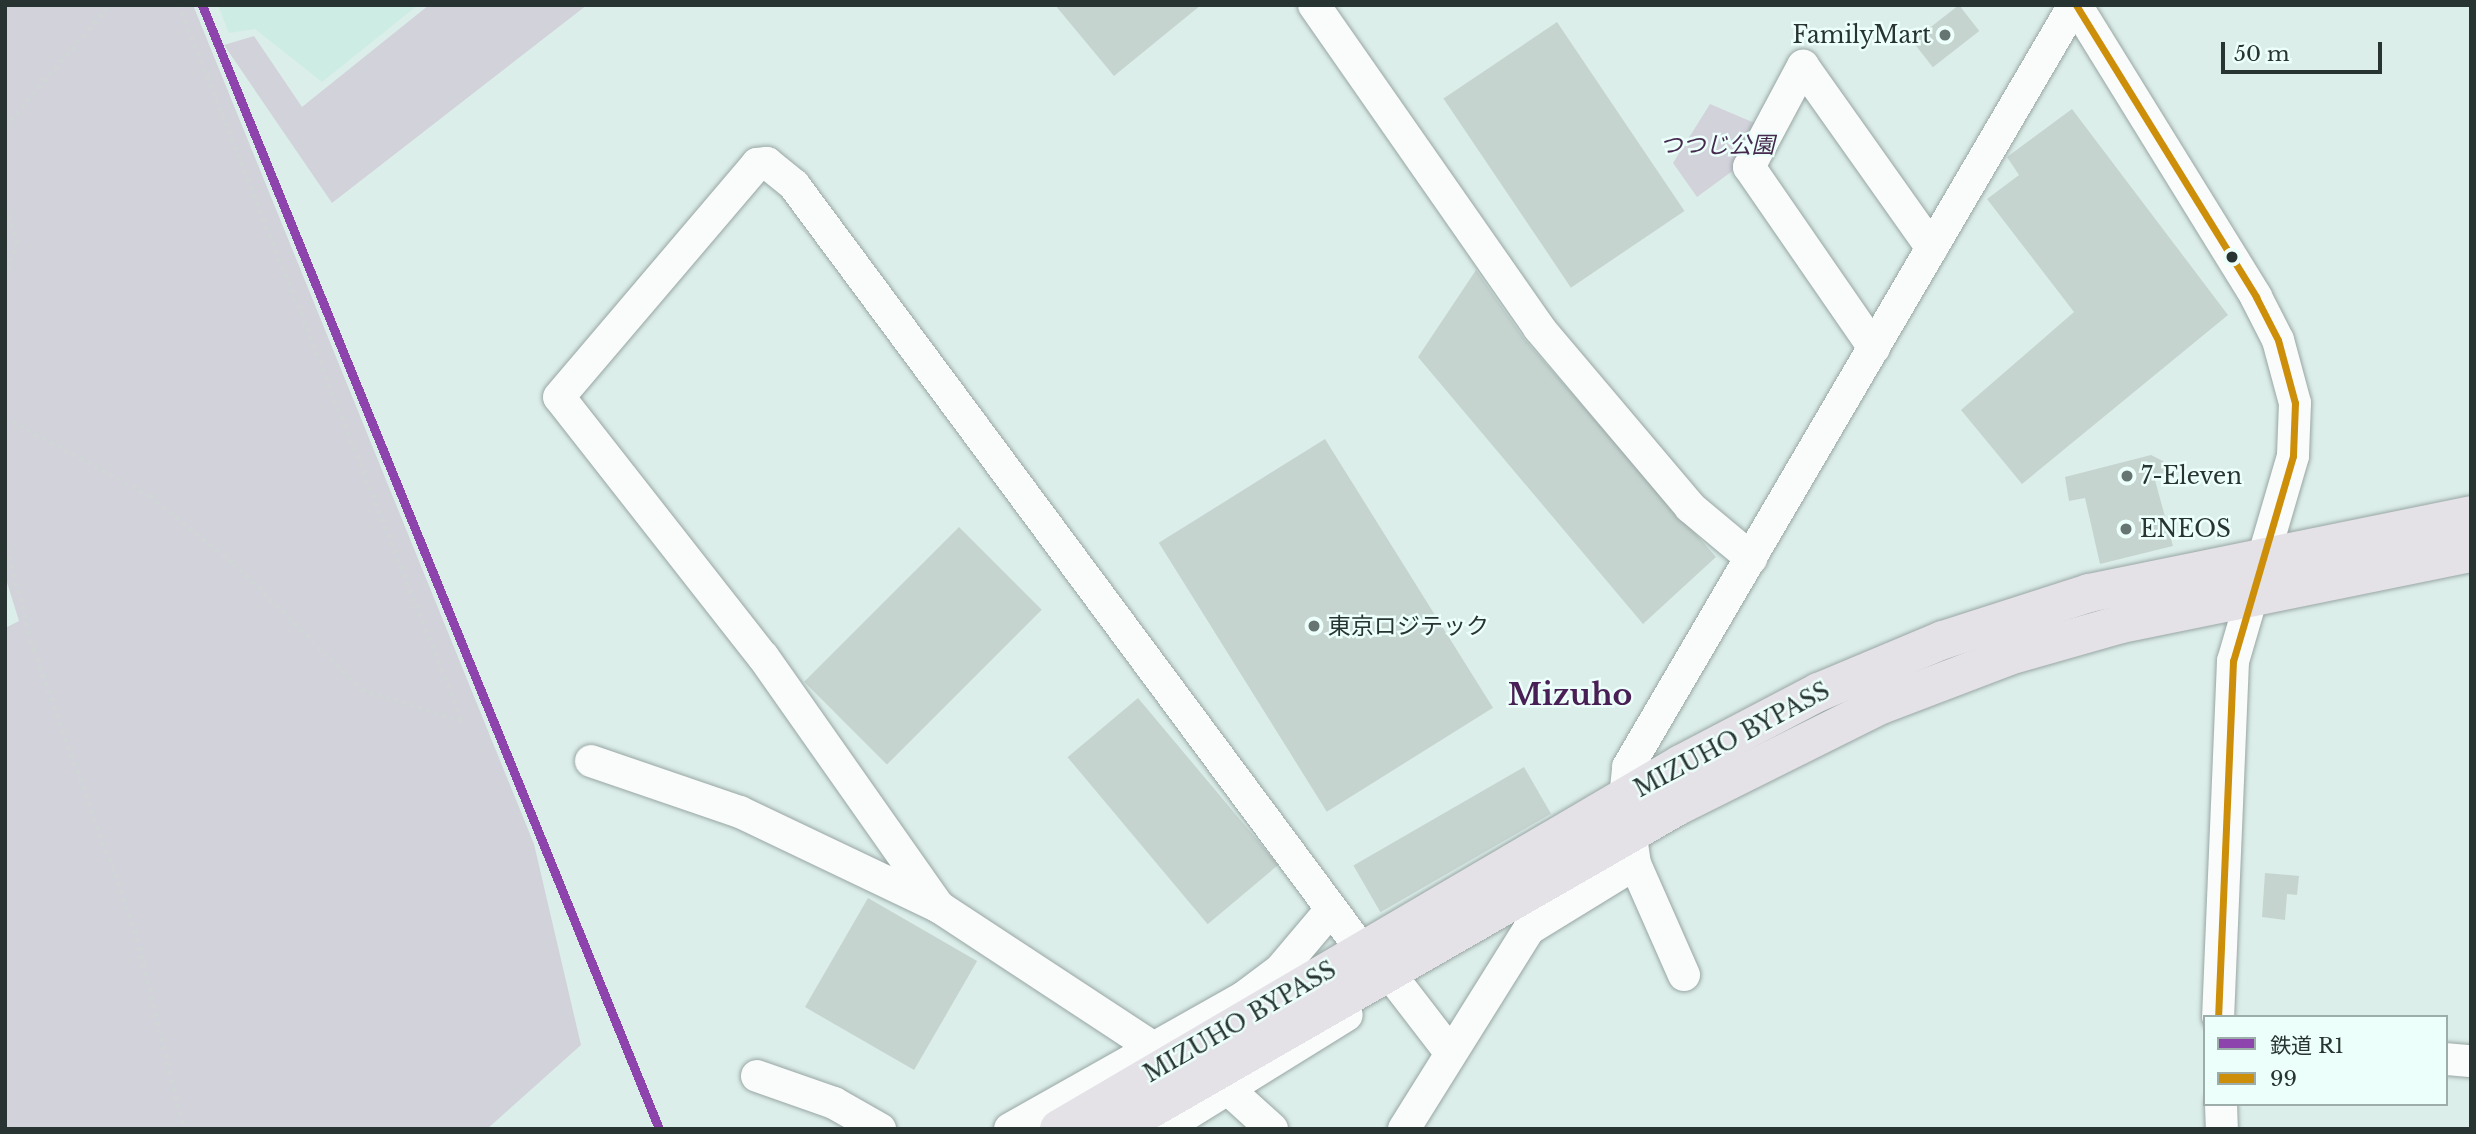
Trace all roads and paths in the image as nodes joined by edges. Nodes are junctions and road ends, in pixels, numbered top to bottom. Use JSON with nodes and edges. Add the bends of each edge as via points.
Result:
{"nodes":[{"id":1,"x":110,"y":5,"type":"edge"},
{"id":2,"x":179,"y":5,"type":"edge"},
{"id":3,"x":1314,"y":5,"type":"edge"},
{"id":4,"x":2075,"y":5,"type":"edge"},
{"id":5,"x":5,"y":127,"type":"edge"},
{"id":6,"x":5,"y":200,"type":"edge"},
{"id":7,"x":1932,"y":248,"type":"junction"},
{"id":8,"x":5,"y":275,"type":"edge"},
{"id":9,"x":1874,"y":348,"type":"junction"},
{"id":10,"x":5,"y":418,"type":"edge"},
{"id":11,"x":2471,"y":515,"type":"edge"},
{"id":12,"x":5,"y":541,"type":"edge"},
{"id":13,"x":2471,"y":553,"type":"edge"},
{"id":14,"x":2265,"y":557,"type":"junction"},
{"id":15,"x":1751,"y":558,"type":"junction"},
{"id":16,"x":2250,"y":598,"type":"junction"},
{"id":17,"x":591,"y":761,"type":"dead end"},
{"id":18,"x":1630,"y":832,"type":"junction"},
{"id":19,"x":939,"y":907,"type":"junction"},
{"id":20,"x":1329,"y":912,"type":"junction"},
{"id":21,"x":1362,"y":950,"type":"junction"},
{"id":22,"x":1404,"y":972,"type":"junction"},
{"id":23,"x":1684,"y":975,"type":"dead end"},
{"id":24,"x":2218,"y":1015,"type":"edge"},
{"id":25,"x":1155,"y":1049,"type":"junction"},
{"id":26,"x":1450,"y":1052,"type":"junction"},
{"id":27,"x":2448,"y":1059,"type":"edge"},
{"id":28,"x":2471,"y":1061,"type":"edge"},
{"id":29,"x":757,"y":1076,"type":"dead end"},
{"id":30,"x":1229,"y":1090,"type":"junction"},
{"id":31,"x":2221,"y":1106,"type":"edge"},
{"id":32,"x":184,"y":1129,"type":"edge"},
{"id":33,"x":880,"y":1129,"type":"edge"},
{"id":34,"x":1010,"y":1129,"type":"edge"},
{"id":35,"x":1059,"y":1129,"type":"edge"},
{"id":36,"x":1116,"y":1129,"type":"edge"},
{"id":37,"x":1163,"y":1129,"type":"edge"},
{"id":38,"x":1272,"y":1129,"type":"edge"},
{"id":39,"x":1404,"y":1129,"type":"edge"},
{"id":40,"x":2222,"y":1129,"type":"edge"}],
"edges":[{"from":1,"to":5,"type":"path"},
{"from":2,"to":10,"type":"path","via":[[462,721],[362,690],[234,564],[150,496]]},
{"from":3,"to":15,"type":"street","via":[[1539,328],[1690,507]]},
{"from":4,"to":7,"type":"street"},
{"from":4,"to":14,"type":"street","via":[[2278,340],[2295,423],[2293,456]]},
{"from":6,"to":8,"type":"path","via":[[17,242]]},
{"from":7,"to":9,"type":"street"},
{"from":7,"to":9,"type":"street","via":[[1803,66],[1749,167]]},
{"from":9,"to":15,"type":"street"},
{"from":11,"to":14,"type":"highway","name":"MIZUHO BYPASS"},
{"from":12,"to":32,"type":"path","via":[[34,650],[135,932]]},
{"from":13,"to":16,"type":"highway","name":"MIZUHO BYPASS"},
{"from":14,"to":16,"type":"street"},
{"from":14,"to":18,"type":"highway","name":"MIZUHO BYPASS","via":[[2130,582],[1943,640],[1819,692]]},
{"from":15,"to":18,"type":"street","via":[[1628,767]]},
{"from":16,"to":18,"type":"highway","name":"MIZUHO BYPASS","via":[[2063,639],[1924,687],[1809,738]]},
{"from":16,"to":24,"type":"street","via":[[2233,661]]},
{"from":17,"to":19,"type":"street","via":[[740,812]]},
{"from":18,"to":21,"type":"highway","name":"MIZUHO BYPASS"},
{"from":18,"to":22,"type":"highway","name":"MIZUHO BYPASS"},
{"from":18,"to":23,"type":"street"},
{"from":18,"to":26,"type":"street","via":[[1529,929]]},
{"from":19,"to":20,"type":"street","via":[[763,657],[559,397],[757,164],[767,163],[794,185]]},
{"from":19,"to":25,"type":"street"},
{"from":20,"to":21,"type":"street"},
{"from":20,"to":25,"type":"street","via":[[1280,970]]},
{"from":21,"to":35,"type":"highway","name":"MIZUHO BYPASS"},
{"from":22,"to":26,"type":"street"},
{"from":22,"to":30,"type":"street"},
{"from":22,"to":36,"type":"highway","name":"MIZUHO BYPASS"},
{"from":25,"to":34,"type":"street"},
{"from":26,"to":39,"type":"street"},
{"from":27,"to":28,"type":"street"},
{"from":29,"to":33,"type":"street","via":[[834,1103]]},
{"from":30,"to":37,"type":"street"},
{"from":30,"to":38,"type":"street"},
{"from":31,"to":40,"type":"street"}]}
